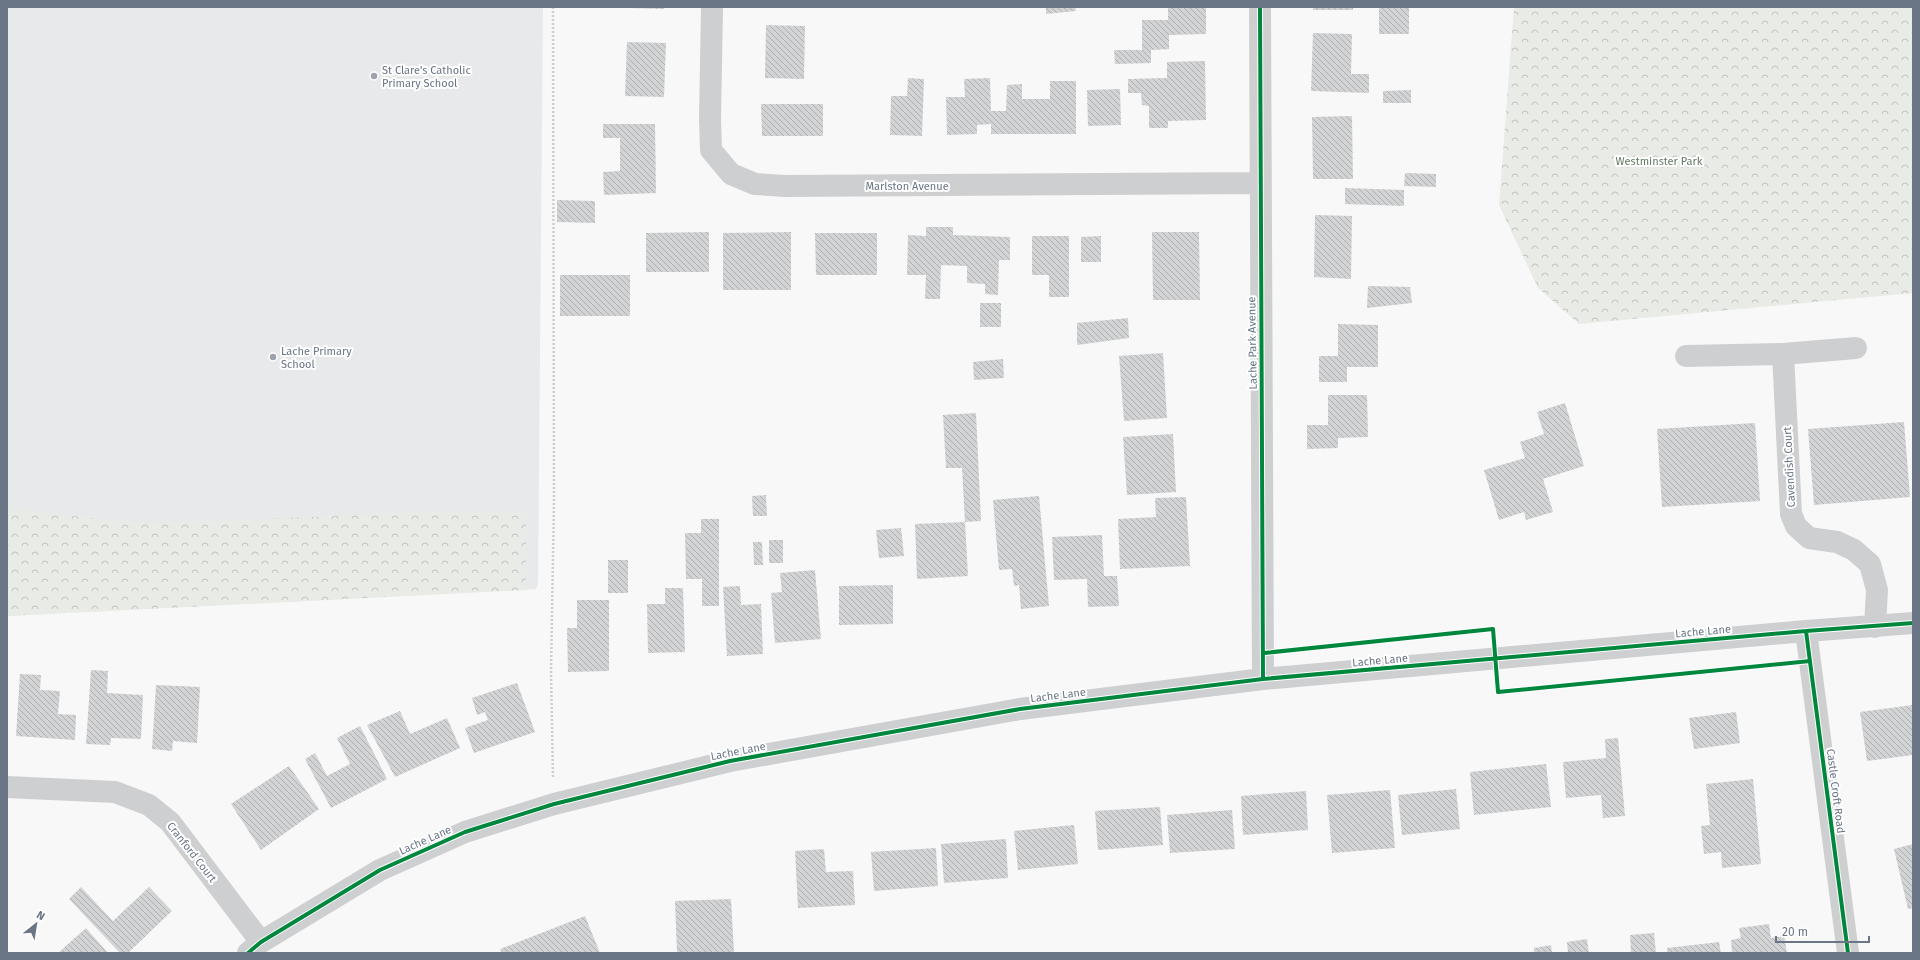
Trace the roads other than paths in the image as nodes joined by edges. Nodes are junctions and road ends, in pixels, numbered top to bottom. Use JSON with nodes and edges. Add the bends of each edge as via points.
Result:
{"nodes":[{"id":1,"x":712,"y":7,"type":"edge"},
{"id":2,"x":1260,"y":7,"type":"edge"},
{"id":3,"x":1260,"y":183,"type":"junction"},
{"id":4,"x":1856,"y":348,"type":"dead end"},
{"id":5,"x":1783,"y":354,"type":"junction"},
{"id":6,"x":1686,"y":356,"type":"dead end"},
{"id":7,"x":1913,"y":623,"type":"edge"},
{"id":8,"x":1875,"y":627,"type":"junction"},
{"id":9,"x":1806,"y":631,"type":"junction"},
{"id":10,"x":1263,"y":679,"type":"junction"},
{"id":11,"x":7,"y":787,"type":"edge"},
{"id":12,"x":254,"y":947,"type":"edge"},
{"id":13,"x":1848,"y":953,"type":"edge"}],
"edges":[{"from":1,"to":3,"type":"street","name":"Marlston Avenue","via":[[711,150],[731,174],[754,184],[785,186]]},
{"from":2,"to":3,"type":"street","name":"Lache Park Avenue"},
{"from":3,"to":10,"type":"street","name":"Lache Park Avenue"},
{"from":4,"to":5,"type":"street"},
{"from":5,"to":6,"type":"street"},
{"from":5,"to":8,"type":"street","name":"Cavendish Court","via":[[1791,514],[1796,526],[1809,538],[1836,542],[1854,550],[1870,564],[1878,590]]},
{"from":7,"to":8,"type":"street","name":"Lache Lane"},
{"from":8,"to":9,"type":"street","name":"Lache Lane"},
{"from":9,"to":10,"type":"street","name":"Lache Lane"},
{"from":9,"to":13,"type":"street","name":"Castle Croft Road"},
{"from":10,"to":12,"type":"street","name":"Lache Lane","via":[[1020,709],[730,760],[554,804],[465,832],[380,870]]},
{"from":11,"to":12,"type":"street","name":"Cranford Court","via":[[115,792],[149,805],[170,822]]}]}
